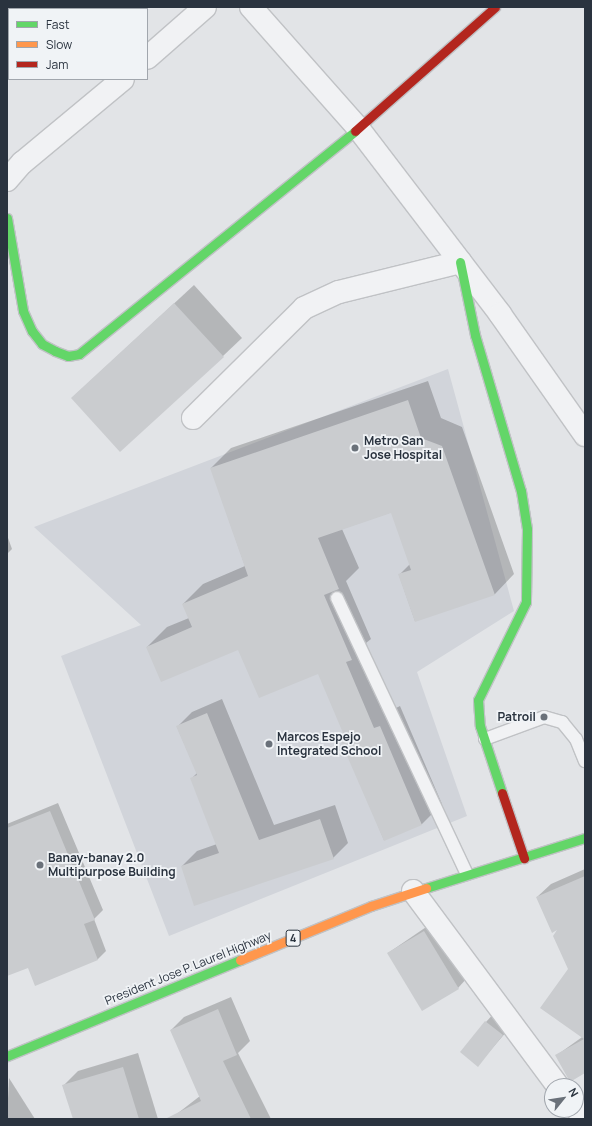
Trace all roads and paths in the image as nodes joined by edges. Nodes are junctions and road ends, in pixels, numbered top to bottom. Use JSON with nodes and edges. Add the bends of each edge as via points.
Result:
{"nodes":[{"id":1,"x":205,"y":7,"type":"edge"},
{"id":2,"x":251,"y":7,"type":"edge"},
{"id":3,"x":495,"y":7,"type":"edge"},
{"id":4,"x":148,"y":57,"type":"edge"},
{"id":5,"x":122,"y":80,"type":"edge"},
{"id":6,"x":358,"y":128,"type":"junction"},
{"id":7,"x":7,"y":180,"type":"edge"},
{"id":8,"x":7,"y":218,"type":"edge"},
{"id":9,"x":460,"y":262,"type":"junction"},
{"id":10,"x":193,"y":418,"type":"dead end"},
{"id":11,"x":585,"y":435,"type":"edge"},
{"id":12,"x":336,"y":598,"type":"dead end"},
{"id":13,"x":484,"y":740,"type":"junction"},
{"id":14,"x":585,"y":761,"type":"edge"},
{"id":15,"x":585,"y":838,"type":"edge"},
{"id":16,"x":524,"y":858,"type":"junction"},
{"id":17,"x":467,"y":874,"type":"junction"},
{"id":18,"x":413,"y":891,"type":"junction"},
{"id":19,"x":7,"y":1056,"type":"edge"},
{"id":20,"x":552,"y":1078,"type":"edge"}],
"edges":[{"from":1,"to":4,"type":"street"},
{"from":2,"to":6,"type":"street"},
{"from":3,"to":6,"type":"main road"},
{"from":5,"to":7,"type":"street","via":[[22,163]]},
{"from":6,"to":8,"type":"main road","via":[[79,354],[55,351],[42,344],[32,331],[23,311]]},
{"from":6,"to":9,"type":"street"},
{"from":9,"to":10,"type":"street","via":[[340,292],[304,308]]},
{"from":9,"to":11,"type":"street"},
{"from":9,"to":13,"type":"main road","via":[[475,335],[521,491],[527,529],[526,602],[478,700]]},
{"from":12,"to":17,"type":"lane"},
{"from":13,"to":14,"type":"lane","via":[[544,717],[562,722],[576,739]]},
{"from":13,"to":16,"type":"main road"},
{"from":15,"to":16,"type":"main road","name":"President Jose P. Laurel Highway","number":"4"},
{"from":16,"to":17,"type":"main road","name":"President Jose P. Laurel Highway","number":"4"},
{"from":17,"to":18,"type":"main road","name":"President Jose P. Laurel Highway","number":"4"},
{"from":18,"to":19,"type":"main road","name":"President Jose P. Laurel Highway","number":"4"},
{"from":18,"to":20,"type":"street"}]}
